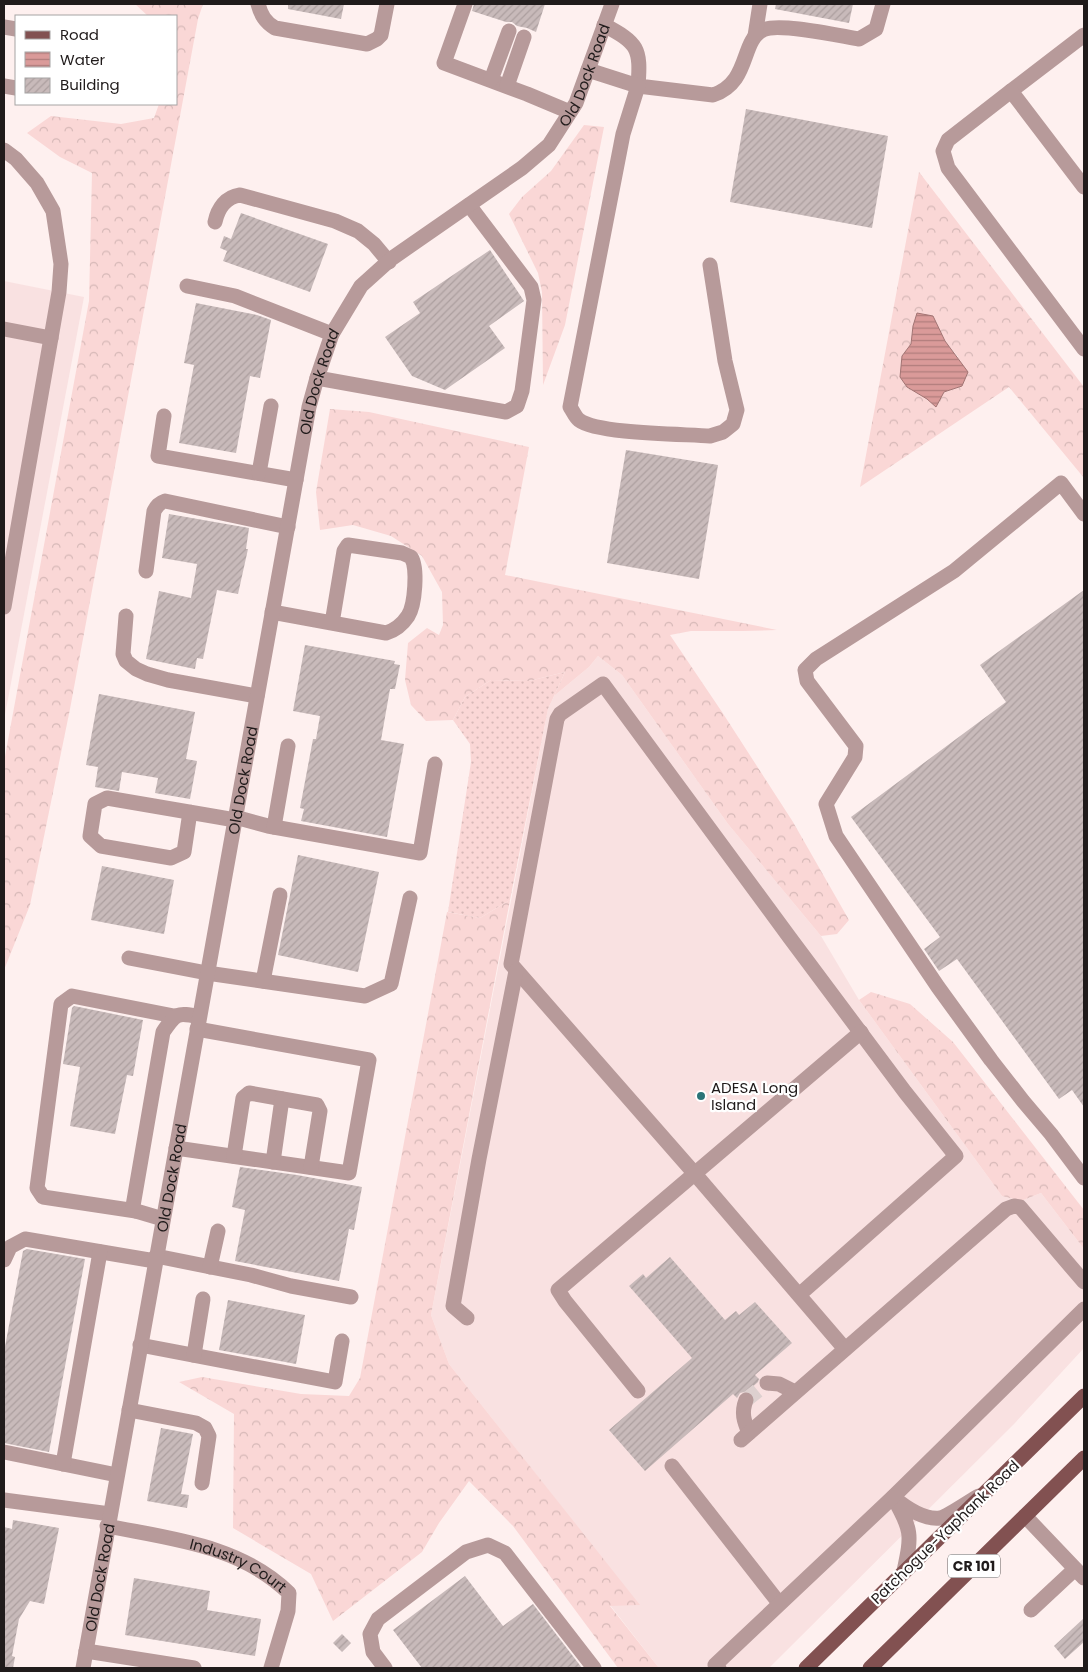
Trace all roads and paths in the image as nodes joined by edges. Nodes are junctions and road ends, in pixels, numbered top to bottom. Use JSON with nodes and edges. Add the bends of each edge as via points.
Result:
{"nodes":[{"id":1,"x":258,"y":4,"type":"edge"},
{"id":2,"x":387,"y":4,"type":"edge"},
{"id":3,"x":465,"y":4,"type":"edge"},
{"id":4,"x":612,"y":4,"type":"edge"},
{"id":5,"x":760,"y":4,"type":"edge"},
{"id":6,"x":883,"y":4,"type":"edge"},
{"id":7,"x":604,"y":25,"type":"junction"},
{"id":8,"x":509,"y":31,"type":"dead end"},
{"id":9,"x":1084,"y":35,"type":"edge"},
{"id":10,"x":755,"y":36,"type":"junction"},
{"id":11,"x":524,"y":37,"type":"dead end"},
{"id":12,"x":588,"y":70,"type":"junction"},
{"id":13,"x":491,"y":80,"type":"junction"},
{"id":14,"x":507,"y":86,"type":"junction"},
{"id":15,"x":638,"y":86,"type":"junction"},
{"id":16,"x":1011,"y":92,"type":"junction"},
{"id":17,"x":570,"y":112,"type":"junction"},
{"id":18,"x":4,"y":150,"type":"edge"},
{"id":19,"x":1084,"y":187,"type":"edge"},
{"id":20,"x":469,"y":205,"type":"junction"},
{"id":21,"x":215,"y":222,"type":"dead end"},
{"id":22,"x":389,"y":262,"type":"junction"},
{"id":23,"x":710,"y":265,"type":"dead end"},
{"id":24,"x":186,"y":286,"type":"dead end"},
{"id":25,"x":4,"y":329,"type":"edge"},
{"id":26,"x":332,"y":334,"type":"junction"},
{"id":27,"x":51,"y":338,"type":"junction"},
{"id":28,"x":1084,"y":349,"type":"edge"},
{"id":29,"x":317,"y":378,"type":"junction"},
{"id":30,"x":271,"y":406,"type":"dead end"},
{"id":31,"x":164,"y":416,"type":"dead end"},
{"id":32,"x":259,"y":473,"type":"junction"},
{"id":33,"x":296,"y":480,"type":"junction"},
{"id":34,"x":1084,"y":514,"type":"edge"},
{"id":35,"x":288,"y":527,"type":"junction"},
{"id":36,"x":146,"y":571,"type":"dead end"},
{"id":37,"x":4,"y":607,"type":"edge"},
{"id":38,"x":272,"y":612,"type":"junction"},
{"id":39,"x":126,"y":616,"type":"dead end"},
{"id":40,"x":332,"y":623,"type":"junction"},
{"id":41,"x":257,"y":696,"type":"junction"},
{"id":42,"x":288,"y":746,"type":"dead end"},
{"id":43,"x":435,"y":764,"type":"dead end"},
{"id":44,"x":190,"y":812,"type":"junction"},
{"id":45,"x":235,"y":819,"type":"junction"},
{"id":46,"x":274,"y":827,"type":"junction"},
{"id":47,"x":280,"y":896,"type":"dead end"},
{"id":48,"x":410,"y":898,"type":"dead end"},
{"id":49,"x":129,"y":958,"type":"dead end"},
{"id":50,"x":516,"y":971,"type":"junction"},
{"id":51,"x":207,"y":972,"type":"junction"},
{"id":52,"x":263,"y":981,"type":"junction"},
{"id":53,"x":174,"y":1016,"type":"junction"},
{"id":54,"x":198,"y":1023,"type":"junction"},
{"id":55,"x":860,"y":1032,"type":"junction"},
{"id":56,"x":282,"y":1099,"type":"junction"},
{"id":57,"x":176,"y":1148,"type":"junction"},
{"id":58,"x":234,"y":1156,"type":"junction"},
{"id":59,"x":273,"y":1162,"type":"junction"},
{"id":60,"x":311,"y":1167,"type":"junction"},
{"id":61,"x":695,"y":1174,"type":"junction"},
{"id":62,"x":1084,"y":1178,"type":"edge"},
{"id":63,"x":136,"y":1211,"type":"junction"},
{"id":64,"x":163,"y":1218,"type":"junction"},
{"id":65,"x":218,"y":1231,"type":"dead end"},
{"id":66,"x":100,"y":1252,"type":"junction"},
{"id":67,"x":156,"y":1258,"type":"junction"},
{"id":68,"x":4,"y":1260,"type":"edge"},
{"id":69,"x":210,"y":1266,"type":"junction"},
{"id":70,"x":1084,"y":1282,"type":"edge"},
{"id":71,"x":798,"y":1295,"type":"junction"},
{"id":72,"x":351,"y":1297,"type":"dead end"},
{"id":73,"x":203,"y":1299,"type":"dead end"},
{"id":74,"x":1084,"y":1309,"type":"edge"},
{"id":75,"x":467,"y":1318,"type":"dead end"},
{"id":76,"x":342,"y":1341,"type":"dead end"},
{"id":77,"x":140,"y":1345,"type":"junction"},
{"id":78,"x":845,"y":1349,"type":"junction"},
{"id":79,"x":194,"y":1355,"type":"junction"},
{"id":80,"x":767,"y":1383,"type":"dead end"},
{"id":81,"x":638,"y":1391,"type":"dead end"},
{"id":82,"x":795,"y":1392,"type":"junction"},
{"id":83,"x":1084,"y":1396,"type":"edge"},
{"id":84,"x":746,"y":1400,"type":"dead end"},
{"id":85,"x":129,"y":1410,"type":"junction"},
{"id":86,"x":4,"y":1452,"type":"edge"},
{"id":87,"x":1082,"y":1462,"type":"edge"},
{"id":88,"x":63,"y":1464,"type":"junction"},
{"id":89,"x":672,"y":1466,"type":"dead end"},
{"id":90,"x":117,"y":1475,"type":"junction"},
{"id":91,"x":202,"y":1483,"type":"dead end"},
{"id":92,"x":986,"y":1491,"type":"junction"},
{"id":93,"x":893,"y":1497,"type":"junction"},
{"id":94,"x":4,"y":1500,"type":"edge"},
{"id":95,"x":1025,"y":1516,"type":"junction"},
{"id":96,"x":109,"y":1520,"type":"junction"},
{"id":97,"x":904,"y":1571,"type":"junction"},
{"id":98,"x":1080,"y":1574,"type":"edge"},
{"id":99,"x":779,"y":1603,"type":"junction"},
{"id":100,"x":1031,"y":1610,"type":"dead end"},
{"id":101,"x":86,"y":1651,"type":"junction"},
{"id":102,"x":806,"y":1667,"type":"edge"},
{"id":103,"x":83,"y":1668,"type":"edge"},
{"id":104,"x":194,"y":1668,"type":"edge"},
{"id":105,"x":270,"y":1668,"type":"edge"},
{"id":106,"x":385,"y":1668,"type":"edge"},
{"id":107,"x":594,"y":1668,"type":"edge"},
{"id":108,"x":719,"y":1668,"type":"edge"},
{"id":109,"x":870,"y":1668,"type":"edge"}],
"edges":[{"from":1,"to":2,"type":"street","via":[[261,15],[275,28],[366,44],[381,35]]},
{"from":3,"to":13,"type":"street","via":[[444,63]]},
{"from":4,"to":7,"type":"street","name":"Old Dock Road"},
{"from":5,"to":10,"type":"street"},
{"from":6,"to":10,"type":"street","via":[[876,29],[859,40],[798,29],[763,29]]},
{"from":7,"to":12,"type":"street","name":"Old Dock Road"},
{"from":7,"to":15,"type":"street","via":[[630,40],[635,47]]},
{"from":8,"to":13,"type":"street"},
{"from":9,"to":16,"type":"street"},
{"from":10,"to":15,"type":"street","via":[[738,76],[720,93],[713,95]]},
{"from":11,"to":14,"type":"street"},
{"from":12,"to":15,"type":"street"},
{"from":12,"to":17,"type":"street","name":"Old Dock Road"},
{"from":13,"to":14,"type":"street"},
{"from":14,"to":17,"type":"street"},
{"from":15,"to":23,"type":"street","via":[[623,134],[570,408],[578,420],[591,426],[624,431],[710,436],[733,424],[737,410],[725,361]]},
{"from":16,"to":19,"type":"street"},
{"from":16,"to":28,"type":"street","via":[[948,140],[944,159]]},
{"from":17,"to":20,"type":"street","name":"Old Dock Road","via":[[549,145]]},
{"from":18,"to":27,"type":"street","via":[[36,183],[53,211],[61,264]]},
{"from":20,"to":22,"type":"street","name":"Old Dock Road"},
{"from":20,"to":29,"type":"street","via":[[531,288],[534,300],[522,391],[517,406],[506,412]]},
{"from":21,"to":22,"type":"street","via":[[224,202],[240,195],[335,221],[358,231]]},
{"from":22,"to":26,"type":"street","name":"Old Dock Road","via":[[361,286]]},
{"from":24,"to":26,"type":"street","via":[[235,296]]},
{"from":25,"to":27,"type":"street"},
{"from":26,"to":29,"type":"street","name":"Old Dock Road"},
{"from":27,"to":37,"type":"street"},
{"from":29,"to":33,"type":"street","name":"Old Dock Road"},
{"from":30,"to":32,"type":"street"},
{"from":31,"to":32,"type":"street","via":[[158,456]]},
{"from":32,"to":33,"type":"street"},
{"from":33,"to":35,"type":"street","name":"Old Dock Road"},
{"from":34,"to":62,"type":"street","via":[[1061,483],[954,571],[816,658],[805,670],[807,681],[856,746],[855,757],[826,804],[836,836],[938,987]]},
{"from":35,"to":36,"type":"street","via":[[161,502],[154,511]]},
{"from":35,"to":38,"type":"street","name":"Old Dock Road"},
{"from":38,"to":40,"type":"street"},
{"from":38,"to":41,"type":"street","name":"Old Dock Road"},
{"from":39,"to":41,"type":"street","via":[[123,654],[136,669],[168,680]]},
{"from":40,"to":40,"type":"street","via":[[386,633],[401,625],[412,605],[415,569],[411,557],[348,545],[344,551]]},
{"from":41,"to":45,"type":"street","name":"Old Dock Road"},
{"from":42,"to":46,"type":"street"},
{"from":43,"to":46,"type":"street","via":[[420,853]]},
{"from":44,"to":44,"type":"street","via":[[107,798],[95,804],[90,836],[101,846],[171,858],[184,852]]},
{"from":44,"to":45,"type":"street"},
{"from":45,"to":46,"type":"street"},
{"from":45,"to":51,"type":"street","name":"Old Dock Road"},
{"from":47,"to":52,"type":"street"},
{"from":48,"to":52,"type":"street","via":[[391,984],[365,996]]},
{"from":49,"to":51,"type":"street"},
{"from":50,"to":55,"type":"street","via":[[511,964],[557,719],[603,684]]},
{"from":50,"to":61,"type":"street"},
{"from":50,"to":75,"type":"street","via":[[453,1306]]},
{"from":51,"to":52,"type":"street"},
{"from":51,"to":54,"type":"street","name":"Old Dock Road"},
{"from":53,"to":54,"type":"street","via":[[181,1013]]},
{"from":53,"to":63,"type":"street","via":[[163,1032],[133,1206]]},
{"from":53,"to":63,"type":"street","via":[[72,996],[61,1004],[37,1188],[43,1197]]},
{"from":54,"to":57,"type":"street","name":"Old Dock Road"},
{"from":54,"to":60,"type":"street","via":[[369,1060],[349,1173]]},
{"from":55,"to":61,"type":"street"},
{"from":55,"to":71,"type":"street","via":[[956,1156]]},
{"from":56,"to":58,"type":"street","via":[[249,1093],[243,1098]]},
{"from":56,"to":59,"type":"street"},
{"from":56,"to":60,"type":"street","via":[[317,1105],[320,1111]]},
{"from":57,"to":58,"type":"street"},
{"from":57,"to":64,"type":"street","name":"Old Dock Road"},
{"from":58,"to":59,"type":"street"},
{"from":59,"to":60,"type":"street"},
{"from":61,"to":71,"type":"street"},
{"from":61,"to":81,"type":"street","via":[[558,1290]]},
{"from":63,"to":64,"type":"street"},
{"from":64,"to":67,"type":"street","name":"Old Dock Road"},
{"from":65,"to":69,"type":"street"},
{"from":66,"to":67,"type":"street"},
{"from":66,"to":68,"type":"street","via":[[25,1239],[10,1247]]},
{"from":66,"to":88,"type":"street"},
{"from":67,"to":69,"type":"street"},
{"from":67,"to":77,"type":"street","name":"Old Dock Road"},
{"from":69,"to":72,"type":"street"},
{"from":70,"to":78,"type":"street","via":[[1020,1207],[1014,1206]]},
{"from":71,"to":78,"type":"street"},
{"from":73,"to":79,"type":"street"},
{"from":74,"to":93,"type":"street"},
{"from":76,"to":79,"type":"street","via":[[335,1382]]},
{"from":77,"to":79,"type":"street"},
{"from":77,"to":85,"type":"street","name":"Old Dock Road"},
{"from":78,"to":82,"type":"street"},
{"from":80,"to":82,"type":"street","via":[[780,1384]]},
{"from":82,"to":84,"type":"street","via":[[745,1437],[743,1407]]},
{"from":83,"to":92,"type":"main road","name":"Patchogue-Yaphank Road","number":"CR 101"},
{"from":85,"to":90,"type":"street","name":"Old Dock Road"},
{"from":85,"to":91,"type":"street","via":[[196,1423],[205,1428],[209,1436]]},
{"from":86,"to":88,"type":"street"},
{"from":87,"to":95,"type":"main road","number":"CR 101"},
{"from":88,"to":90,"type":"street"},
{"from":89,"to":99,"type":"street"},
{"from":90,"to":96,"type":"street","name":"Old Dock Road"},
{"from":92,"to":93,"type":"street","via":[[941,1518],[923,1516]]},
{"from":92,"to":97,"type":"main road","name":"Patchogue-Yaphank Road","number":"CR 101"},
{"from":93,"to":97,"type":"street","via":[[910,1534]]},
{"from":93,"to":99,"type":"street"},
{"from":94,"to":96,"type":"street","name":"Industry Court"},
{"from":95,"to":98,"type":"street"},
{"from":95,"to":109,"type":"main road","number":"CR 101"},
{"from":96,"to":101,"type":"street","name":"Old Dock Road"},
{"from":96,"to":105,"type":"street","name":"Industry Court","via":[[210,1547],[247,1562],[277,1581],[289,1593],[288,1611]]},
{"from":97,"to":102,"type":"main road","name":"Patchogue-Yaphank Road","number":"CR 101"},
{"from":98,"to":100,"type":"street"},
{"from":99,"to":108,"type":"street","via":[[715,1665]]},
{"from":101,"to":103,"type":"street","name":"Old Dock Road"},
{"from":101,"to":104,"type":"street"},
{"from":106,"to":107,"type":"street","via":[[373,1652],[370,1634],[378,1619],[466,1552],[488,1545],[505,1553]]}]}
